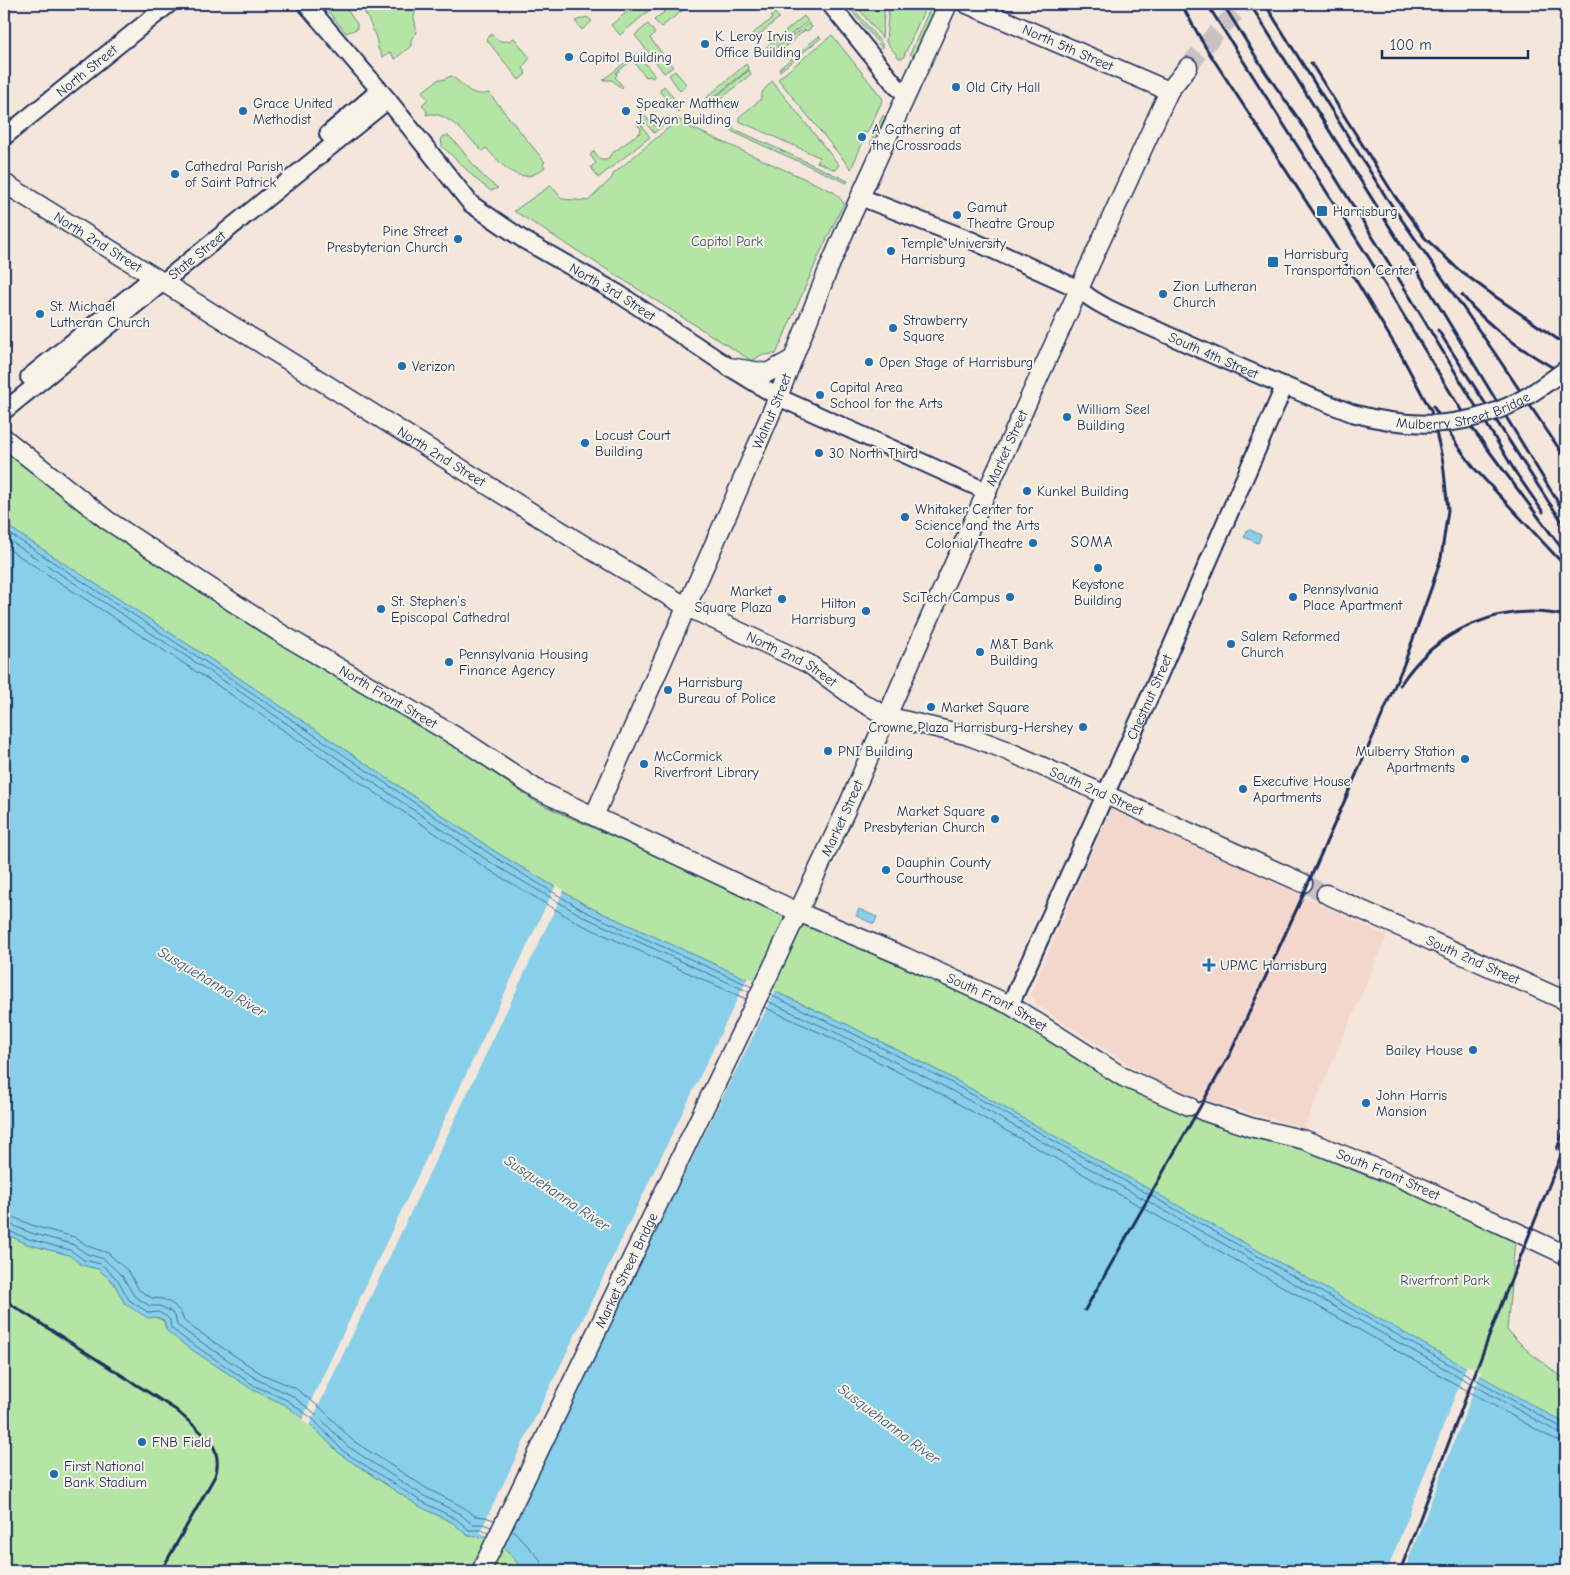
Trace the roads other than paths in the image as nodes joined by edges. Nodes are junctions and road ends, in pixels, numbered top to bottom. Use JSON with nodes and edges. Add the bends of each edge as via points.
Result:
{"nodes":[{"id":1,"x":169,"y":4,"type":"edge"},
{"id":2,"x":306,"y":4,"type":"edge"},
{"id":3,"x":830,"y":4,"type":"edge"},
{"id":4,"x":948,"y":4,"type":"edge"},
{"id":5,"x":967,"y":4,"type":"edge"},
{"id":6,"x":1188,"y":67,"type":"tunnel mouth"},
{"id":7,"x":1169,"y":91,"type":"junction"},
{"id":8,"x":384,"y":95,"type":"junction"},
{"id":9,"x":907,"y":95,"type":"junction"},
{"id":10,"x":4,"y":137,"type":"edge"},
{"id":11,"x":4,"y":183,"type":"edge"},
{"id":12,"x":860,"y":197,"type":"junction"},
{"id":13,"x":158,"y":280,"type":"junction"},
{"id":14,"x":1079,"y":289,"type":"junction"},
{"id":15,"x":793,"y":359,"type":"junction"},
{"id":16,"x":729,"y":367,"type":"junction"},
{"id":17,"x":1566,"y":369,"type":"edge"},
{"id":18,"x":1284,"y":387,"type":"junction"},
{"id":19,"x":4,"y":397,"type":"edge"},
{"id":20,"x":778,"y":397,"type":"junction"},
{"id":21,"x":4,"y":411,"type":"edge"},
{"id":22,"x":1352,"y":413,"type":"joint"},
{"id":23,"x":4,"y":438,"type":"edge"},
{"id":24,"x":988,"y":492,"type":"junction"},
{"id":25,"x":686,"y":607,"type":"junction"},
{"id":26,"x":886,"y":716,"type":"junction"},
{"id":27,"x":1105,"y":795,"type":"junction"},
{"id":28,"x":594,"y":816,"type":"junction"},
{"id":29,"x":1303,"y":883,"type":"tunnel mouth"},
{"id":30,"x":1326,"y":894,"type":"tunnel mouth"},
{"id":31,"x":798,"y":912,"type":"junction"},
{"id":32,"x":771,"y":970,"type":"joint"},
{"id":33,"x":1566,"y":1001,"type":"edge"},
{"id":34,"x":1010,"y":1005,"type":"junction"},
{"id":35,"x":1566,"y":1255,"type":"edge"},
{"id":36,"x":482,"y":1571,"type":"edge"}],
"edges":[{"from":1,"to":10,"type":"main road","name":"North Street"},
{"from":2,"to":8,"type":"main road","name":"North 3rd Street"},
{"from":3,"to":9,"type":"main road","via":[[896,86]]},
{"from":4,"to":9,"type":"main road","name":"Walnut Street"},
{"from":5,"to":7,"type":"main road","name":"North 5th Street"},
{"from":6,"to":7,"type":"main road","name":"Market Street"},
{"from":7,"to":14,"type":"main road","name":"Market Street"},
{"from":8,"to":13,"type":"main road","name":"State Street"},
{"from":8,"to":16,"type":"main road","name":"North 3rd Street","via":[[471,204],[524,240],[619,294]]},
{"from":9,"to":12,"type":"main road","name":"Walnut Street"},
{"from":11,"to":13,"type":"main road","name":"North 2nd Street"},
{"from":12,"to":14,"type":"main road","name":"South 4th Street","via":[[973,241]]},
{"from":12,"to":15,"type":"main road","name":"Walnut Street"},
{"from":13,"to":19,"type":"main road","name":"State Street"},
{"from":13,"to":21,"type":"main road","name":"State Street"},
{"from":13,"to":25,"type":"main road","name":"North 2nd Street"},
{"from":14,"to":18,"type":"main road","name":"South 4th Street","via":[[1091,300]]},
{"from":14,"to":24,"type":"main road","name":"Market Street"},
{"from":15,"to":16,"type":"main road","via":[[768,373]]},
{"from":15,"to":20,"type":"main road","name":"Walnut Street"},
{"from":16,"to":20,"type":"main road","name":"North 3rd Street"},
{"from":17,"to":22,"type":"main road","name":"Mulberry Street Bridge","bridge":true,"via":[[1512,404],[1466,420],[1412,424]]},
{"from":18,"to":22,"type":"main road","name":"South 4th Street"},
{"from":18,"to":27,"type":"main road","name":"Chestnut Street"},
{"from":20,"to":24,"type":"main road","name":"North 3rd Street"},
{"from":20,"to":25,"type":"main road","name":"Walnut Street"},
{"from":23,"to":28,"type":"main road","name":"North Front Street","via":[[107,520],[280,633],[467,743],[538,790]]},
{"from":24,"to":26,"type":"main road","name":"Market Street"},
{"from":25,"to":26,"type":"main road","name":"North 2nd Street","via":[[808,664]]},
{"from":25,"to":28,"type":"main road","name":"Walnut Street"},
{"from":26,"to":27,"type":"main road","name":"South 2nd Street","via":[[966,735]]},
{"from":26,"to":31,"type":"main road","name":"Market Street"},
{"from":27,"to":29,"type":"main road","name":"South 2nd Street"},
{"from":27,"to":34,"type":"main road","name":"Chestnut Street"},
{"from":28,"to":31,"type":"main road","name":"North Front Street"},
{"from":30,"to":33,"type":"main road","name":"South 2nd Street"},
{"from":31,"to":32,"type":"main road","name":"Market Street"},
{"from":31,"to":34,"type":"main road","name":"South Front Street"},
{"from":32,"to":36,"type":"main road","name":"Market Street Bridge"},
{"from":34,"to":35,"type":"main road","name":"South Front Street","via":[[1123,1077],[1196,1109],[1250,1127],[1305,1140],[1394,1175]]}]}
